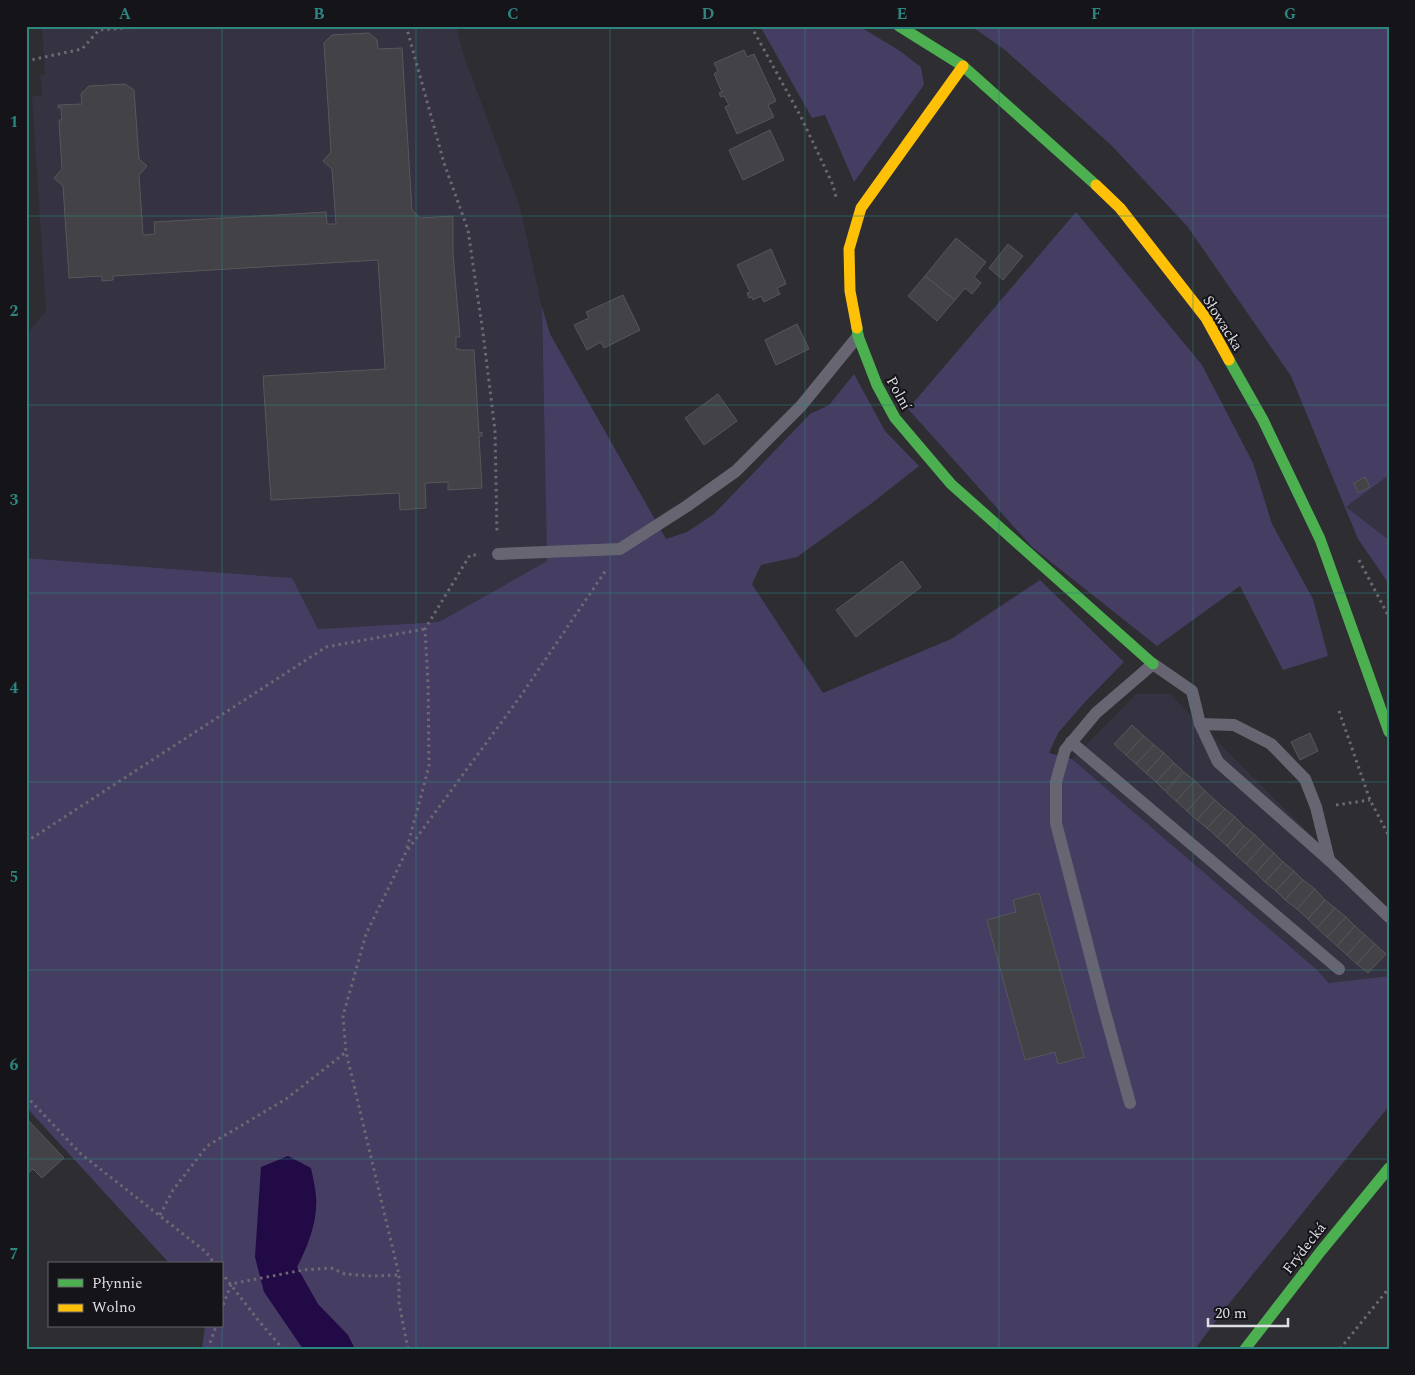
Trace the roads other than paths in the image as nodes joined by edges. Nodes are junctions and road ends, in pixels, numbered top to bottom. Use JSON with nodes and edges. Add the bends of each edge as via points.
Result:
{"nodes":[{"id":1,"x":899,"y":26,"type":"edge"},
{"id":2,"x":963,"y":66,"type":"junction"},
{"id":3,"x":858,"y":336,"type":"junction"},
{"id":4,"x":498,"y":554,"type":"road end"},
{"id":5,"x":1153,"y":664,"type":"junction"},
{"id":6,"x":1200,"y":724,"type":"junction"},
{"id":7,"x":1389,"y":732,"type":"edge"},
{"id":8,"x":1071,"y":742,"type":"junction"},
{"id":9,"x":1329,"y":860,"type":"junction"},
{"id":10,"x":1389,"y":917,"type":"edge"},
{"id":11,"x":1339,"y":969,"type":"dead end"},
{"id":12,"x":1130,"y":1103,"type":"dead end"},
{"id":13,"x":1389,"y":1168,"type":"edge"},
{"id":14,"x":1245,"y":1349,"type":"edge"}],
"edges":[{"from":1,"to":2,"type":"street","name":"Słowacka"},
{"from":2,"to":3,"type":"street","name":"Polní","via":[[862,208],[848,249],[850,291]]},
{"from":2,"to":7,"type":"street","name":"Słowacka","via":[[1120,208],[1206,318],[1263,420],[1320,539]]},
{"from":3,"to":4,"type":"lane","via":[[801,406],[736,471],[620,549]]},
{"from":3,"to":5,"type":"street","name":"Polní","via":[[876,386],[895,418],[952,484]]},
{"from":5,"to":6,"type":"lane","via":[[1192,691]]},
{"from":5,"to":8,"type":"lane","via":[[1096,713]]},
{"from":6,"to":9,"type":"lane","via":[[1218,762]]},
{"from":6,"to":9,"type":"lane","via":[[1234,725],[1271,744],[1306,779]]},
{"from":8,"to":11,"type":"lane"},
{"from":8,"to":12,"type":"lane","via":[[1065,750],[1056,782],[1056,823]]},
{"from":9,"to":10,"type":"lane"},
{"from":13,"to":14,"type":"street","name":"Frýdecká"}]}
